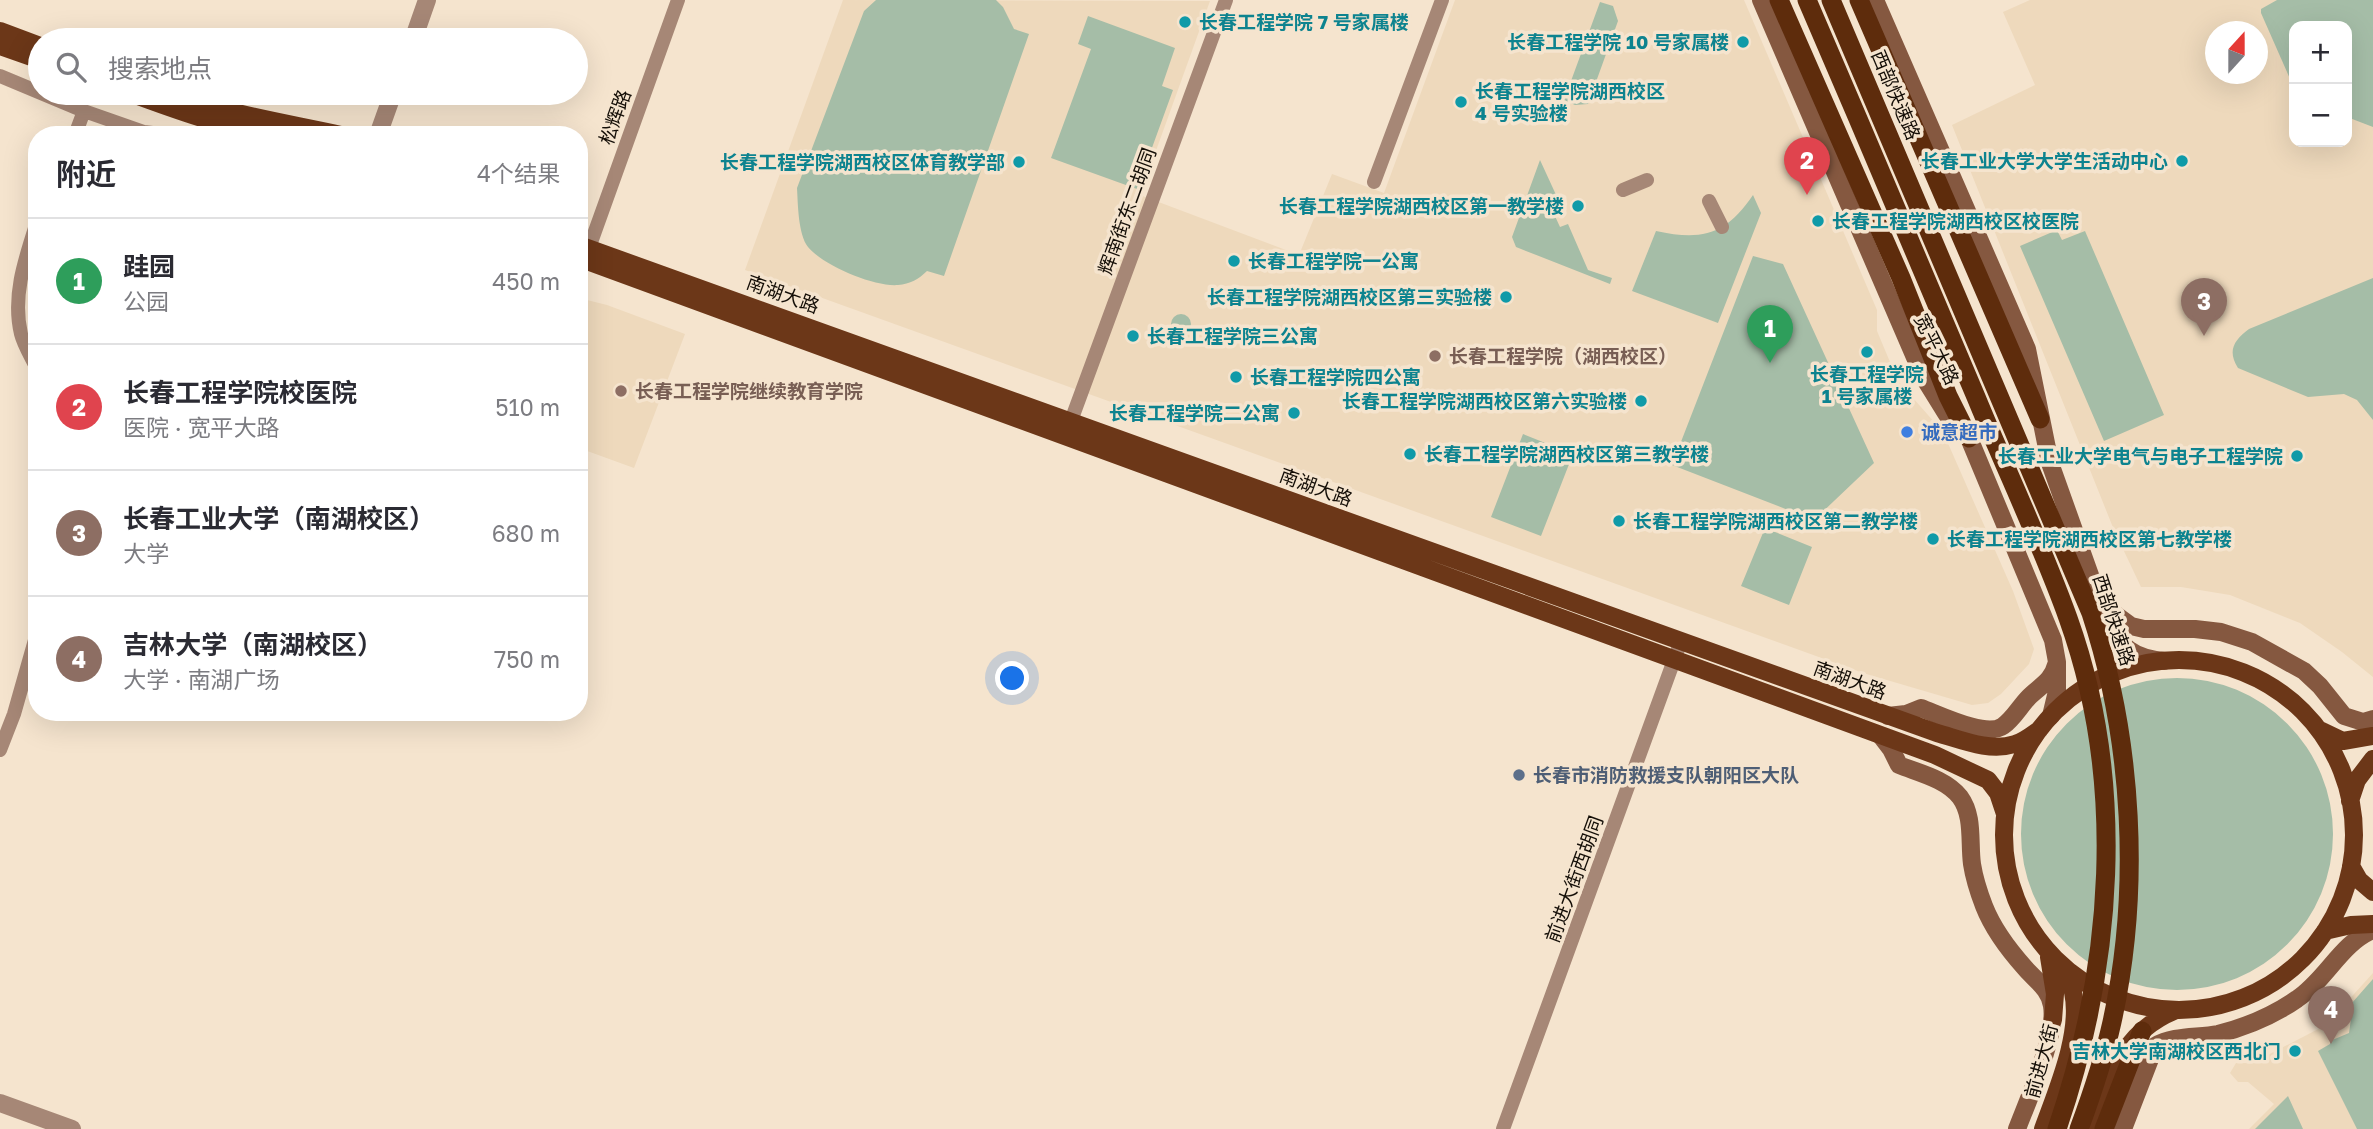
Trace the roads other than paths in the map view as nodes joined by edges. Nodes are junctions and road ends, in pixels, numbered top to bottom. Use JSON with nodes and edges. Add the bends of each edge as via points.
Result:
{"nodes":[{"id":1,"x":428,"y":0,"type":"edge"},
{"id":2,"x":678,"y":0,"type":"edge"},
{"id":3,"x":1441,"y":0,"type":"edge"},
{"id":4,"x":1761,"y":0,"type":"edge"},
{"id":5,"x":1779,"y":0,"type":"edge"},
{"id":6,"x":1807,"y":0,"type":"edge"},
{"id":7,"x":1830,"y":0,"type":"edge"},
{"id":8,"x":1859,"y":0,"type":"edge"},
{"id":9,"x":1875,"y":0,"type":"edge"},
{"id":10,"x":1219,"y":7,"type":"edge"},
{"id":11,"x":417,"y":28,"type":"edge"},
{"id":12,"x":0,"y":31,"type":"edge"},
{"id":13,"x":28,"y":42,"type":"edge"},
{"id":14,"x":0,"y":46,"type":"edge"},
{"id":15,"x":28,"y":56,"type":"edge"},
{"id":16,"x":0,"y":76,"type":"edge"},
{"id":17,"x":28,"y":88,"type":"edge"},
{"id":18,"x":70,"y":105,"type":"edge"},
{"id":19,"x":163,"y":105,"type":"edge"},
{"id":20,"x":203,"y":105,"type":"edge"},
{"id":21,"x":388,"y":105,"type":"edge"},
{"id":22,"x":84,"y":111,"type":"junction"},
{"id":23,"x":78,"y":126,"type":"edge"},
{"id":24,"x":127,"y":126,"type":"edge"},
{"id":25,"x":230,"y":126,"type":"edge"},
{"id":26,"x":293,"y":126,"type":"edge"},
{"id":27,"x":380,"y":126,"type":"edge"},
{"id":28,"x":1647,"y":180,"type":"dead end"},
{"id":29,"x":1374,"y":182,"type":"dead end"},
{"id":30,"x":1623,"y":190,"type":"dead end"},
{"id":31,"x":1709,"y":201,"type":"dead end"},
{"id":32,"x":1723,"y":227,"type":"dead end"},
{"id":33,"x":588,"y":234,"type":"edge"},
{"id":34,"x":28,"y":248,"type":"edge"},
{"id":35,"x":588,"y":252,"type":"edge"},
{"id":36,"x":28,"y":349,"type":"edge"},
{"id":37,"x":2040,"y":419,"type":"junction"},
{"id":38,"x":1069,"y":428,"type":"junction"},
{"id":39,"x":1969,"y":438,"type":"junction"},
{"id":40,"x":2095,"y":591,"type":"junction"},
{"id":41,"x":1681,"y":641,"type":"junction"},
{"id":42,"x":1675,"y":659,"type":"junction"},
{"id":43,"x":2164,"y":661,"type":"junction"},
{"id":44,"x":2057,"y":662,"type":"junction"},
{"id":45,"x":28,"y":665,"type":"edge"},
{"id":46,"x":1888,"y":716,"type":"junction"},
{"id":47,"x":2373,"y":719,"type":"edge"},
{"id":48,"x":2045,"y":723,"type":"junction"},
{"id":49,"x":2317,"y":728,"type":"junction"},
{"id":50,"x":1881,"y":736,"type":"junction"},
{"id":51,"x":2373,"y":736,"type":"edge"},
{"id":52,"x":0,"y":750,"type":"edge"},
{"id":53,"x":2373,"y":759,"type":"edge"},
{"id":54,"x":2350,"y":801,"type":"junction"},
{"id":55,"x":2005,"y":814,"type":"junction"},
{"id":56,"x":2351,"y":866,"type":"junction"},
{"id":57,"x":2373,"y":892,"type":"edge"},
{"id":58,"x":2373,"y":924,"type":"edge"},
{"id":59,"x":2325,"y":930,"type":"junction"},
{"id":60,"x":2373,"y":930,"type":"edge"},
{"id":61,"x":2048,"y":950,"type":"junction"},
{"id":62,"x":2061,"y":963,"type":"junction"},
{"id":63,"x":2178,"y":1010,"type":"junction"},
{"id":64,"x":2051,"y":1029,"type":"junction"},
{"id":65,"x":2142,"y":1031,"type":"junction"},
{"id":66,"x":0,"y":1103,"type":"edge"},
{"id":67,"x":72,"y":1129,"type":"edge"},
{"id":68,"x":1503,"y":1129,"type":"edge"},
{"id":69,"x":2017,"y":1129,"type":"edge"},
{"id":70,"x":2043,"y":1129,"type":"edge"},
{"id":71,"x":2057,"y":1129,"type":"edge"},
{"id":72,"x":2080,"y":1129,"type":"edge"},
{"id":73,"x":2091,"y":1129,"type":"edge"},
{"id":74,"x":2104,"y":1129,"type":"edge"},
{"id":75,"x":2123,"y":1129,"type":"edge"}],
"edges":[{"from":1,"to":11,"type":"street"},
{"from":2,"to":33,"type":"street","name":"松辉路"},
{"from":3,"to":29,"type":"street"},
{"from":4,"to":39,"type":"main road","name":"宽平大路","via":[[1923,376],[1949,418]]},
{"from":5,"to":39,"type":"highway"},
{"from":6,"to":71,"type":"highway","via":[[2068,619],[2092,701],[2106,801],[2107,871],[2090,1016]]},
{"from":7,"to":72,"type":"highway","name":"西部快速路","via":[[2104,652],[2123,747],[2128,889],[2112,1022]]},
{"from":8,"to":37,"type":"highway"},
{"from":9,"to":37,"type":"main road","via":[[2027,349]]},
{"from":10,"to":38,"type":"street","name":"辉南街东二胡同"},
{"from":12,"to":13,"type":"main road"},
{"from":14,"to":15,"type":"main road"},
{"from":16,"to":17,"type":"street"},
{"from":18,"to":22,"type":"street"},
{"from":19,"to":25,"type":"main road"},
{"from":20,"to":26,"type":"main road"},
{"from":21,"to":27,"type":"street"},
{"from":22,"to":23,"type":"street"},
{"from":22,"to":24,"type":"street"},
{"from":28,"to":30,"type":"street"},
{"from":31,"to":32,"type":"street"},
{"from":34,"to":36,"type":"street","via":[[17,305]]},
{"from":35,"to":38,"type":"main road","name":"南湖大路"},
{"from":37,"to":40,"type":"main road","via":[[2050,463]]},
{"from":38,"to":41,"type":"main road","name":"南湖大路"},
{"from":38,"to":42,"type":"main road","name":"南湖大路"},
{"from":39,"to":44,"type":"main road","name":"宽平大路","via":[[2053,640]]},
{"from":40,"to":43,"type":"main road","via":[[2116,639],[2133,654]]},
{"from":40,"to":47,"type":"main road","via":[[2131,626],[2221,632],[2252,642],[2304,671],[2344,716],[2354,721]]},
{"from":41,"to":42,"type":"street","name":"前进大街西胡同"},
{"from":41,"to":46,"type":"main road","name":"南湖大路"},
{"from":42,"to":50,"type":"main road","name":"南湖大路"},
{"from":42,"to":68,"type":"street","name":"前进大街西胡同"},
{"from":43,"to":48,"type":"main road","via":[[2128,668],[2094,682]]},
{"from":43,"to":49,"type":"main road","via":[[2210,664],[2253,677],[2284,696]]},
{"from":44,"to":46,"type":"main road","via":[[2049,680],[1994,730],[1921,708]]},
{"from":44,"to":48,"type":"main road","name":"宽平大路","via":[[2057,691]]},
{"from":45,"to":52,"type":"street"},
{"from":46,"to":48,"type":"main road","name":"南湖大路","via":[[1995,747],[2017,744]]},
{"from":48,"to":55,"type":"main road","via":[[2017,770]]},
{"from":49,"to":51,"type":"main road","via":[[2343,741]]},
{"from":49,"to":54,"type":"main road","via":[[2340,766]]},
{"from":50,"to":55,"type":"main road","name":"南湖大路","via":[[1988,780]]},
{"from":50,"to":64,"type":"main road","via":[[1899,765],[1943,783],[1966,806],[1983,905],[2000,937],[2046,989],[2052,1005]]},
{"from":53,"to":54,"type":"main road","via":[[2357,780]]},
{"from":54,"to":56,"type":"main road"},
{"from":55,"to":61,"type":"main road","via":[[2012,886],[2026,920]]},
{"from":56,"to":57,"type":"main road"},
{"from":56,"to":59,"type":"main road","via":[[2339,907]]},
{"from":58,"to":59,"type":"main road"},
{"from":59,"to":63,"type":"main road","via":[[2296,965],[2266,986],[2232,1001]]},
{"from":60,"to":75,"type":"main road","via":[[2347,948],[2314,986],[2276,1012],[2219,1034],[2165,1040],[2155,1046]]},
{"from":61,"to":62,"type":"main road"},
{"from":61,"to":64,"type":"main road","via":[[2053,974]]},
{"from":62,"to":63,"type":"main road","via":[[2115,997]]},
{"from":62,"to":70,"type":"main road","name":"前进大街","via":[[2073,992],[2074,1017],[2071,1043]]},
{"from":63,"to":65,"type":"main road","via":[[2158,1017]]},
{"from":64,"to":69,"type":"main road","name":"前进大街"},
{"from":65,"to":73,"type":"main road","via":[[2113,1070]]},
{"from":65,"to":74,"type":"highway"},
{"from":66,"to":67,"type":"street"}]}
